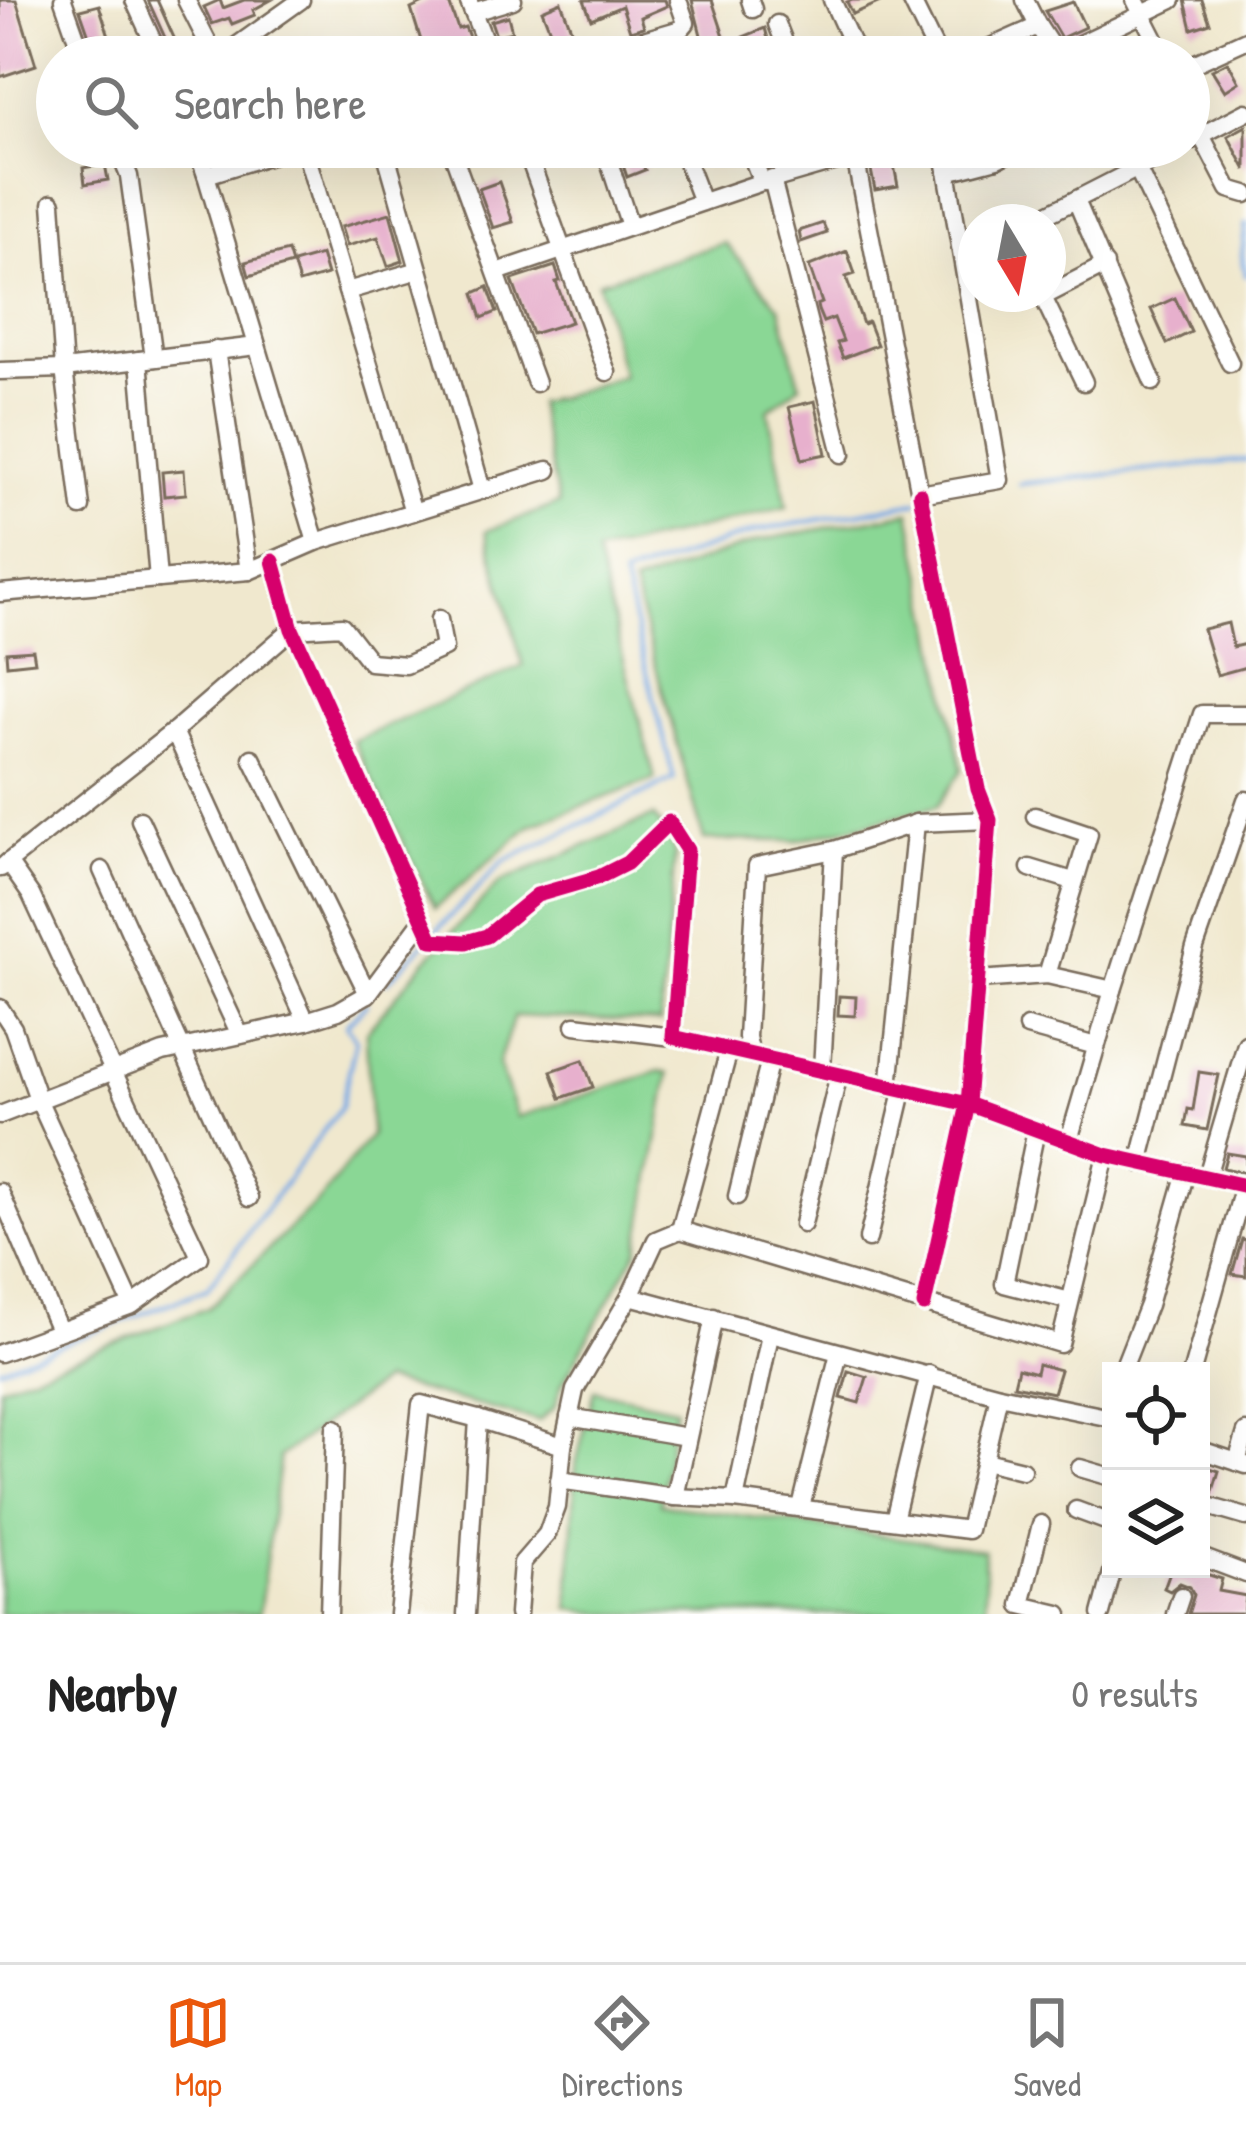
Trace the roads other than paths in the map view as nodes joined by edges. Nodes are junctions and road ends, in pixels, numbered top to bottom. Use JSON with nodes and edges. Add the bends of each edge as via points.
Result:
{"nodes":[{"id":1,"x":63,"y":0,"type":"edge"},
{"id":2,"x":134,"y":0,"type":"edge"},
{"id":3,"x":186,"y":0,"type":"edge"},
{"id":4,"x":263,"y":0,"type":"edge"},
{"id":5,"x":301,"y":0,"type":"edge"},
{"id":6,"x":513,"y":0,"type":"edge"},
{"id":7,"x":678,"y":0,"type":"edge"},
{"id":8,"x":832,"y":0,"type":"edge"},
{"id":9,"x":911,"y":0,"type":"edge"},
{"id":10,"x":1025,"y":0,"type":"edge"},
{"id":11,"x":1172,"y":0,"type":"edge"},
{"id":12,"x":471,"y":6,"type":"edge"},
{"id":13,"x":1138,"y":7,"type":"edge"},
{"id":14,"x":272,"y":20,"type":"junction"},
{"id":15,"x":777,"y":24,"type":"dead end"},
{"id":16,"x":1038,"y":26,"type":"junction"},
{"id":17,"x":76,"y":36,"type":"edge"},
{"id":18,"x":150,"y":36,"type":"edge"},
{"id":19,"x":206,"y":36,"type":"edge"},
{"id":20,"x":249,"y":36,"type":"edge"},
{"id":21,"x":483,"y":36,"type":"edge"},
{"id":22,"x":657,"y":36,"type":"edge"},
{"id":23,"x":782,"y":36,"type":"edge"},
{"id":24,"x":848,"y":36,"type":"edge"},
{"id":25,"x":928,"y":36,"type":"edge"},
{"id":26,"x":1015,"y":36,"type":"edge"},
{"id":27,"x":1045,"y":36,"type":"edge"},
{"id":28,"x":1085,"y":36,"type":"edge"},
{"id":29,"x":1153,"y":36,"type":"edge"},
{"id":30,"x":1246,"y":40,"type":"edge"},
{"id":31,"x":1210,"y":56,"type":"edge"},
{"id":32,"x":1246,"y":112,"type":"edge"},
{"id":33,"x":1210,"y":131,"type":"edge"},
{"id":34,"x":1210,"y":162,"type":"edge"},
{"id":35,"x":126,"y":168,"type":"edge"},
{"id":36,"x":203,"y":168,"type":"edge"},
{"id":37,"x":232,"y":168,"type":"edge"},
{"id":38,"x":307,"y":168,"type":"edge"},
{"id":39,"x":390,"y":168,"type":"edge"},
{"id":40,"x":458,"y":168,"type":"edge"},
{"id":41,"x":533,"y":168,"type":"edge"},
{"id":42,"x":611,"y":168,"type":"edge"},
{"id":43,"x":689,"y":168,"type":"edge"},
{"id":44,"x":761,"y":168,"type":"edge"},
{"id":45,"x":813,"y":168,"type":"edge"},
{"id":46,"x":857,"y":168,"type":"edge"},
{"id":47,"x":946,"y":168,"type":"edge"},
{"id":48,"x":962,"y":168,"type":"edge"},
{"id":49,"x":1142,"y":168,"type":"edge"},
{"id":50,"x":1138,"y":170,"type":"junction"},
{"id":51,"x":947,"y":172,"type":"junction"},
{"id":52,"x":206,"y":176,"type":"junction"},
{"id":53,"x":767,"y":181,"type":"junction"},
{"id":54,"x":1246,"y":194,"type":"edge"},
{"id":55,"x":1076,"y":200,"type":"junction"},
{"id":56,"x":702,"y":202,"type":"junction"},
{"id":57,"x":52,"y":203,"type":"dead end"},
{"id":58,"x":1066,"y":205,"type":"edge"},
{"id":59,"x":630,"y":226,"type":"junction"},
{"id":60,"x":562,"y":250,"type":"junction"},
{"id":61,"x":1105,"y":266,"type":"junction"},
{"id":62,"x":419,"y":270,"type":"junction"},
{"id":63,"x":497,"y":272,"type":"junction"},
{"id":64,"x":347,"y":291,"type":"junction"},
{"id":65,"x":257,"y":346,"type":"junction"},
{"id":66,"x":216,"y":350,"type":"junction"},
{"id":67,"x":147,"y":359,"type":"junction"},
{"id":68,"x":1230,"y":363,"type":"dead end"},
{"id":69,"x":64,"y":369,"type":"junction"},
{"id":70,"x":0,"y":370,"type":"edge"},
{"id":71,"x":607,"y":372,"type":"dead end"},
{"id":72,"x":1084,"y":382,"type":"dead end"},
{"id":73,"x":1154,"y":382,"type":"dead end"},
{"id":74,"x":536,"y":383,"type":"dead end"},
{"id":75,"x":842,"y":454,"type":"dead end"},
{"id":76,"x":548,"y":470,"type":"dead end"},
{"id":77,"x":482,"y":490,"type":"junction"},
{"id":78,"x":920,"y":494,"type":"junction"},
{"id":79,"x":81,"y":507,"type":"dead end"},
{"id":80,"x":413,"y":512,"type":"junction"},
{"id":81,"x":316,"y":542,"type":"junction"},
{"id":82,"x":273,"y":561,"type":"junction"},
{"id":83,"x":249,"y":572,"type":"junction"},
{"id":84,"x":158,"y":579,"type":"junction"},
{"id":85,"x":0,"y":593,"type":"edge"},
{"id":86,"x":440,"y":619,"type":"dead end"},
{"id":87,"x":292,"y":629,"type":"junction"},
{"id":88,"x":1246,"y":714,"type":"edge"},
{"id":89,"x":175,"y":731,"type":"junction"},
{"id":90,"x":252,"y":758,"type":"dead end"},
{"id":91,"x":1246,"y":800,"type":"edge"},
{"id":92,"x":1036,"y":816,"type":"dead end"},
{"id":93,"x":140,"y":820,"type":"dead end"},
{"id":94,"x":990,"y":820,"type":"junction"},
{"id":95,"x":916,"y":823,"type":"junction"},
{"id":96,"x":834,"y":850,"type":"junction"},
{"id":97,"x":4,"y":865,"type":"edge"},
{"id":98,"x":1030,"y":868,"type":"dead end"},
{"id":99,"x":102,"y":870,"type":"dead end"},
{"id":100,"x":1073,"y":881,"type":"junction"},
{"id":101,"x":427,"y":931,"type":"junction"},
{"id":102,"x":1047,"y":975,"type":"junction"},
{"id":103,"x":978,"y":980,"type":"junction"},
{"id":104,"x":1113,"y":990,"type":"junction"},
{"id":105,"x":368,"y":994,"type":"junction"},
{"id":106,"x":0,"y":1008,"type":"edge"},
{"id":107,"x":306,"y":1022,"type":"junction"},
{"id":108,"x":575,"y":1025,"type":"dead end"},
{"id":109,"x":1027,"y":1027,"type":"dead end"},
{"id":110,"x":240,"y":1035,"type":"junction"},
{"id":111,"x":673,"y":1037,"type":"junction"},
{"id":112,"x":1246,"y":1044,"type":"edge"},
{"id":113,"x":1096,"y":1046,"type":"junction"},
{"id":114,"x":180,"y":1047,"type":"junction"},
{"id":115,"x":729,"y":1050,"type":"junction"},
{"id":116,"x":751,"y":1054,"type":"junction"},
{"id":117,"x":770,"y":1059,"type":"junction"},
{"id":118,"x":111,"y":1070,"type":"junction"},
{"id":119,"x":830,"y":1072,"type":"junction"},
{"id":120,"x":896,"y":1089,"type":"junction"},
{"id":121,"x":38,"y":1099,"type":"junction"},
{"id":122,"x":968,"y":1105,"type":"junction"},
{"id":123,"x":0,"y":1115,"type":"edge"},
{"id":124,"x":1036,"y":1130,"type":"junction"},
{"id":125,"x":1069,"y":1140,"type":"junction"},
{"id":126,"x":1106,"y":1155,"type":"junction"},
{"id":127,"x":1139,"y":1163,"type":"junction"},
{"id":128,"x":1186,"y":1172,"type":"junction"},
{"id":129,"x":1207,"y":1176,"type":"junction"},
{"id":130,"x":1245,"y":1186,"type":"edge"},
{"id":131,"x":0,"y":1192,"type":"edge"},
{"id":132,"x":737,"y":1196,"type":"dead end"},
{"id":133,"x":249,"y":1198,"type":"dead end"},
{"id":134,"x":803,"y":1224,"type":"dead end"},
{"id":135,"x":680,"y":1230,"type":"junction"},
{"id":136,"x":868,"y":1239,"type":"dead end"},
{"id":137,"x":630,"y":1296,"type":"junction"},
{"id":138,"x":1070,"y":1301,"type":"junction"},
{"id":139,"x":924,"y":1305,"type":"junction"},
{"id":140,"x":132,"y":1306,"type":"junction"},
{"id":141,"x":714,"y":1317,"type":"junction"},
{"id":142,"x":59,"y":1330,"type":"junction"},
{"id":143,"x":770,"y":1335,"type":"junction"},
{"id":144,"x":0,"y":1353,"type":"edge"},
{"id":145,"x":839,"y":1353,"type":"junction"},
{"id":146,"x":1126,"y":1362,"type":"edge"},
{"id":147,"x":1195,"y":1362,"type":"edge"},
{"id":148,"x":928,"y":1374,"type":"junction"},
{"id":149,"x":999,"y":1395,"type":"junction"},
{"id":150,"x":1102,"y":1416,"type":"edge"},
{"id":151,"x":569,"y":1417,"type":"junction"},
{"id":152,"x":478,"y":1419,"type":"junction"},
{"id":153,"x":335,"y":1428,"type":"dead end"},
{"id":154,"x":1246,"y":1432,"type":"edge"},
{"id":155,"x":687,"y":1437,"type":"junction"},
{"id":156,"x":563,"y":1446,"type":"junction"},
{"id":157,"x":1210,"y":1453,"type":"edge"},
{"id":158,"x":985,"y":1461,"type":"junction"},
{"id":159,"x":1242,"y":1464,"type":"edge"},
{"id":160,"x":1080,"y":1468,"type":"dead end"},
{"id":161,"x":1022,"y":1470,"type":"dead end"},
{"id":162,"x":1102,"y":1474,"type":"edge"},
{"id":163,"x":560,"y":1480,"type":"junction"},
{"id":164,"x":675,"y":1497,"type":"junction"},
{"id":165,"x":735,"y":1500,"type":"junction"},
{"id":166,"x":1210,"y":1506,"type":"edge"},
{"id":167,"x":801,"y":1508,"type":"junction"},
{"id":168,"x":1076,"y":1510,"type":"dead end"},
{"id":169,"x":1246,"y":1516,"type":"edge"},
{"id":170,"x":894,"y":1520,"type":"junction"},
{"id":171,"x":1102,"y":1520,"type":"edge"},
{"id":172,"x":1040,"y":1524,"type":"dead end"},
{"id":173,"x":1210,"y":1560,"type":"edge"},
{"id":174,"x":1246,"y":1574,"type":"edge"},
{"id":175,"x":1111,"y":1578,"type":"edge"},
{"id":176,"x":328,"y":1614,"type":"edge"},
{"id":177,"x":398,"y":1614,"type":"edge"},
{"id":178,"x":466,"y":1614,"type":"edge"},
{"id":179,"x":518,"y":1614,"type":"edge"},
{"id":180,"x":1059,"y":1614,"type":"edge"},
{"id":181,"x":1101,"y":1614,"type":"edge"}],
"edges":[{"from":1,"to":17,"type":"street"},
{"from":2,"to":18,"type":"street"},
{"from":3,"to":19,"type":"street"},
{"from":4,"to":14,"type":"street"},
{"from":5,"to":14,"type":"street"},
{"from":6,"to":12,"type":"street"},
{"from":7,"to":22,"type":"street","via":[[686,23]]},
{"from":8,"to":24,"type":"street"},
{"from":9,"to":25,"type":"street"},
{"from":10,"to":16,"type":"street"},
{"from":11,"to":13,"type":"street"},
{"from":12,"to":21,"type":"street"},
{"from":13,"to":28,"type":"street"},
{"from":13,"to":29,"type":"street"},
{"from":14,"to":20,"type":"street"},
{"from":15,"to":23,"type":"street"},
{"from":16,"to":26,"type":"street"},
{"from":16,"to":27,"type":"street"},
{"from":30,"to":31,"type":"street"},
{"from":32,"to":33,"type":"street"},
{"from":34,"to":54,"type":"street","via":[[1229,189]]},
{"from":35,"to":67,"type":"street"},
{"from":36,"to":52,"type":"street"},
{"from":37,"to":52,"type":"street"},
{"from":38,"to":64,"type":"street"},
{"from":39,"to":62,"type":"street"},
{"from":40,"to":63,"type":"street"},
{"from":41,"to":60,"type":"street"},
{"from":42,"to":59,"type":"street"},
{"from":43,"to":56,"type":"street"},
{"from":44,"to":53,"type":"street"},
{"from":45,"to":53,"type":"street"},
{"from":46,"to":78,"type":"street"},
{"from":47,"to":51,"type":"street"},
{"from":48,"to":51,"type":"street"},
{"from":49,"to":50,"type":"street"},
{"from":50,"to":55,"type":"street"},
{"from":50,"to":68,"type":"street"},
{"from":51,"to":78,"type":"street","via":[[1000,480]]},
{"from":52,"to":65,"type":"street"},
{"from":53,"to":56,"type":"street"},
{"from":53,"to":75,"type":"street"},
{"from":55,"to":58,"type":"street"},
{"from":55,"to":61,"type":"street"},
{"from":56,"to":59,"type":"street"},
{"from":57,"to":69,"type":"street"},
{"from":59,"to":60,"type":"street"},
{"from":60,"to":63,"type":"street"},
{"from":60,"to":71,"type":"street"},
{"from":61,"to":72,"type":"street","via":[[1043,297]]},
{"from":61,"to":73,"type":"street"},
{"from":62,"to":64,"type":"street"},
{"from":62,"to":77,"type":"street"},
{"from":63,"to":74,"type":"street"},
{"from":64,"to":80,"type":"street"},
{"from":65,"to":66,"type":"street"},
{"from":65,"to":81,"type":"street"},
{"from":66,"to":67,"type":"street"},
{"from":66,"to":83,"type":"street"},
{"from":67,"to":69,"type":"street"},
{"from":67,"to":84,"type":"street"},
{"from":69,"to":70,"type":"street"},
{"from":69,"to":79,"type":"street"},
{"from":76,"to":77,"type":"street"},
{"from":77,"to":80,"type":"street"},
{"from":78,"to":94,"type":"street"},
{"from":80,"to":81,"type":"street"},
{"from":81,"to":82,"type":"street"},
{"from":82,"to":83,"type":"street"},
{"from":82,"to":87,"type":"street"},
{"from":83,"to":84,"type":"street"},
{"from":84,"to":85,"type":"street"},
{"from":86,"to":87,"type":"street","via":[[444,648],[406,664],[370,662],[342,626]]},
{"from":87,"to":89,"type":"street"},
{"from":87,"to":101,"type":"street"},
{"from":88,"to":104,"type":"street","via":[[1202,714]]},
{"from":89,"to":97,"type":"street"},
{"from":89,"to":107,"type":"street"},
{"from":90,"to":105,"type":"street"},
{"from":91,"to":127,"type":"street","via":[[1195,947]]},
{"from":92,"to":100,"type":"street","via":[[1089,834]]},
{"from":93,"to":110,"type":"street"},
{"from":94,"to":95,"type":"street"},
{"from":94,"to":103,"type":"street"},
{"from":95,"to":96,"type":"street"},
{"from":95,"to":120,"type":"street"},
{"from":96,"to":116,"type":"street","via":[[757,866]]},
{"from":96,"to":119,"type":"street"},
{"from":97,"to":118,"type":"street","via":[[31,895]]},
{"from":98,"to":100,"type":"street"},
{"from":99,"to":114,"type":"street"},
{"from":100,"to":102,"type":"street"},
{"from":101,"to":105,"type":"street"},
{"from":101,"to":111,"type":"street","via":[[466,942],[487,936],[537,895],[627,862],[669,822],[687,850]]},
{"from":102,"to":103,"type":"street"},
{"from":102,"to":104,"type":"street"},
{"from":103,"to":122,"type":"street"},
{"from":104,"to":113,"type":"street"},
{"from":105,"to":107,"type":"street"},
{"from":106,"to":121,"type":"street"},
{"from":107,"to":110,"type":"street"},
{"from":108,"to":111,"type":"street"},
{"from":109,"to":113,"type":"street"},
{"from":110,"to":114,"type":"street"},
{"from":111,"to":115,"type":"street"},
{"from":112,"to":129,"type":"street"},
{"from":113,"to":125,"type":"street"},
{"from":114,"to":118,"type":"street"},
{"from":114,"to":133,"type":"street"},
{"from":115,"to":116,"type":"street"},
{"from":115,"to":135,"type":"street"},
{"from":116,"to":117,"type":"street"},
{"from":117,"to":119,"type":"street"},
{"from":117,"to":132,"type":"street"},
{"from":118,"to":121,"type":"street"},
{"from":118,"to":140,"type":"street","via":[[200,1257]]},
{"from":119,"to":120,"type":"street"},
{"from":119,"to":134,"type":"street"},
{"from":120,"to":122,"type":"street"},
{"from":120,"to":136,"type":"street"},
{"from":121,"to":123,"type":"street"},
{"from":121,"to":140,"type":"street"},
{"from":122,"to":124,"type":"street"},
{"from":122,"to":139,"type":"street"},
{"from":124,"to":125,"type":"street"},
{"from":124,"to":138,"type":"street","via":[[1004,1284]]},
{"from":125,"to":126,"type":"street"},
{"from":126,"to":127,"type":"street"},
{"from":126,"to":138,"type":"street"},
{"from":127,"to":128,"type":"street"},
{"from":128,"to":129,"type":"street"},
{"from":128,"to":146,"type":"street"},
{"from":129,"to":130,"type":"street"},
{"from":130,"to":147,"type":"street"},
{"from":131,"to":142,"type":"street"},
{"from":135,"to":137,"type":"street","via":[[656,1240]]},
{"from":135,"to":139,"type":"street"},
{"from":137,"to":141,"type":"street"},
{"from":137,"to":151,"type":"street","via":[[575,1390]]},
{"from":138,"to":139,"type":"street","via":[[1060,1344]]},
{"from":140,"to":142,"type":"street"},
{"from":141,"to":143,"type":"street"},
{"from":141,"to":155,"type":"street"},
{"from":142,"to":144,"type":"street"},
{"from":143,"to":145,"type":"street"},
{"from":143,"to":165,"type":"street"},
{"from":145,"to":148,"type":"street"},
{"from":145,"to":167,"type":"street"},
{"from":148,"to":149,"type":"street"},
{"from":148,"to":170,"type":"street"},
{"from":149,"to":150,"type":"street"},
{"from":149,"to":158,"type":"street"},
{"from":151,"to":155,"type":"street"},
{"from":151,"to":156,"type":"street"},
{"from":152,"to":156,"type":"street"},
{"from":152,"to":177,"type":"street","via":[[421,1404]]},
{"from":152,"to":178,"type":"street"},
{"from":153,"to":176,"type":"street"},
{"from":154,"to":159,"type":"street"},
{"from":155,"to":164,"type":"street"},
{"from":156,"to":163,"type":"street"},
{"from":157,"to":159,"type":"street"},
{"from":158,"to":161,"type":"street"},
{"from":158,"to":170,"type":"street","via":[[968,1530]]},
{"from":160,"to":162,"type":"street"},
{"from":163,"to":164,"type":"street"},
{"from":163,"to":179,"type":"street","via":[[547,1534],[522,1563]]},
{"from":164,"to":165,"type":"street"},
{"from":165,"to":167,"type":"street"},
{"from":166,"to":169,"type":"street"},
{"from":167,"to":170,"type":"street"},
{"from":168,"to":171,"type":"street"},
{"from":172,"to":180,"type":"street","via":[[1021,1605]]},
{"from":173,"to":174,"type":"street"},
{"from":175,"to":181,"type":"street"}]}
